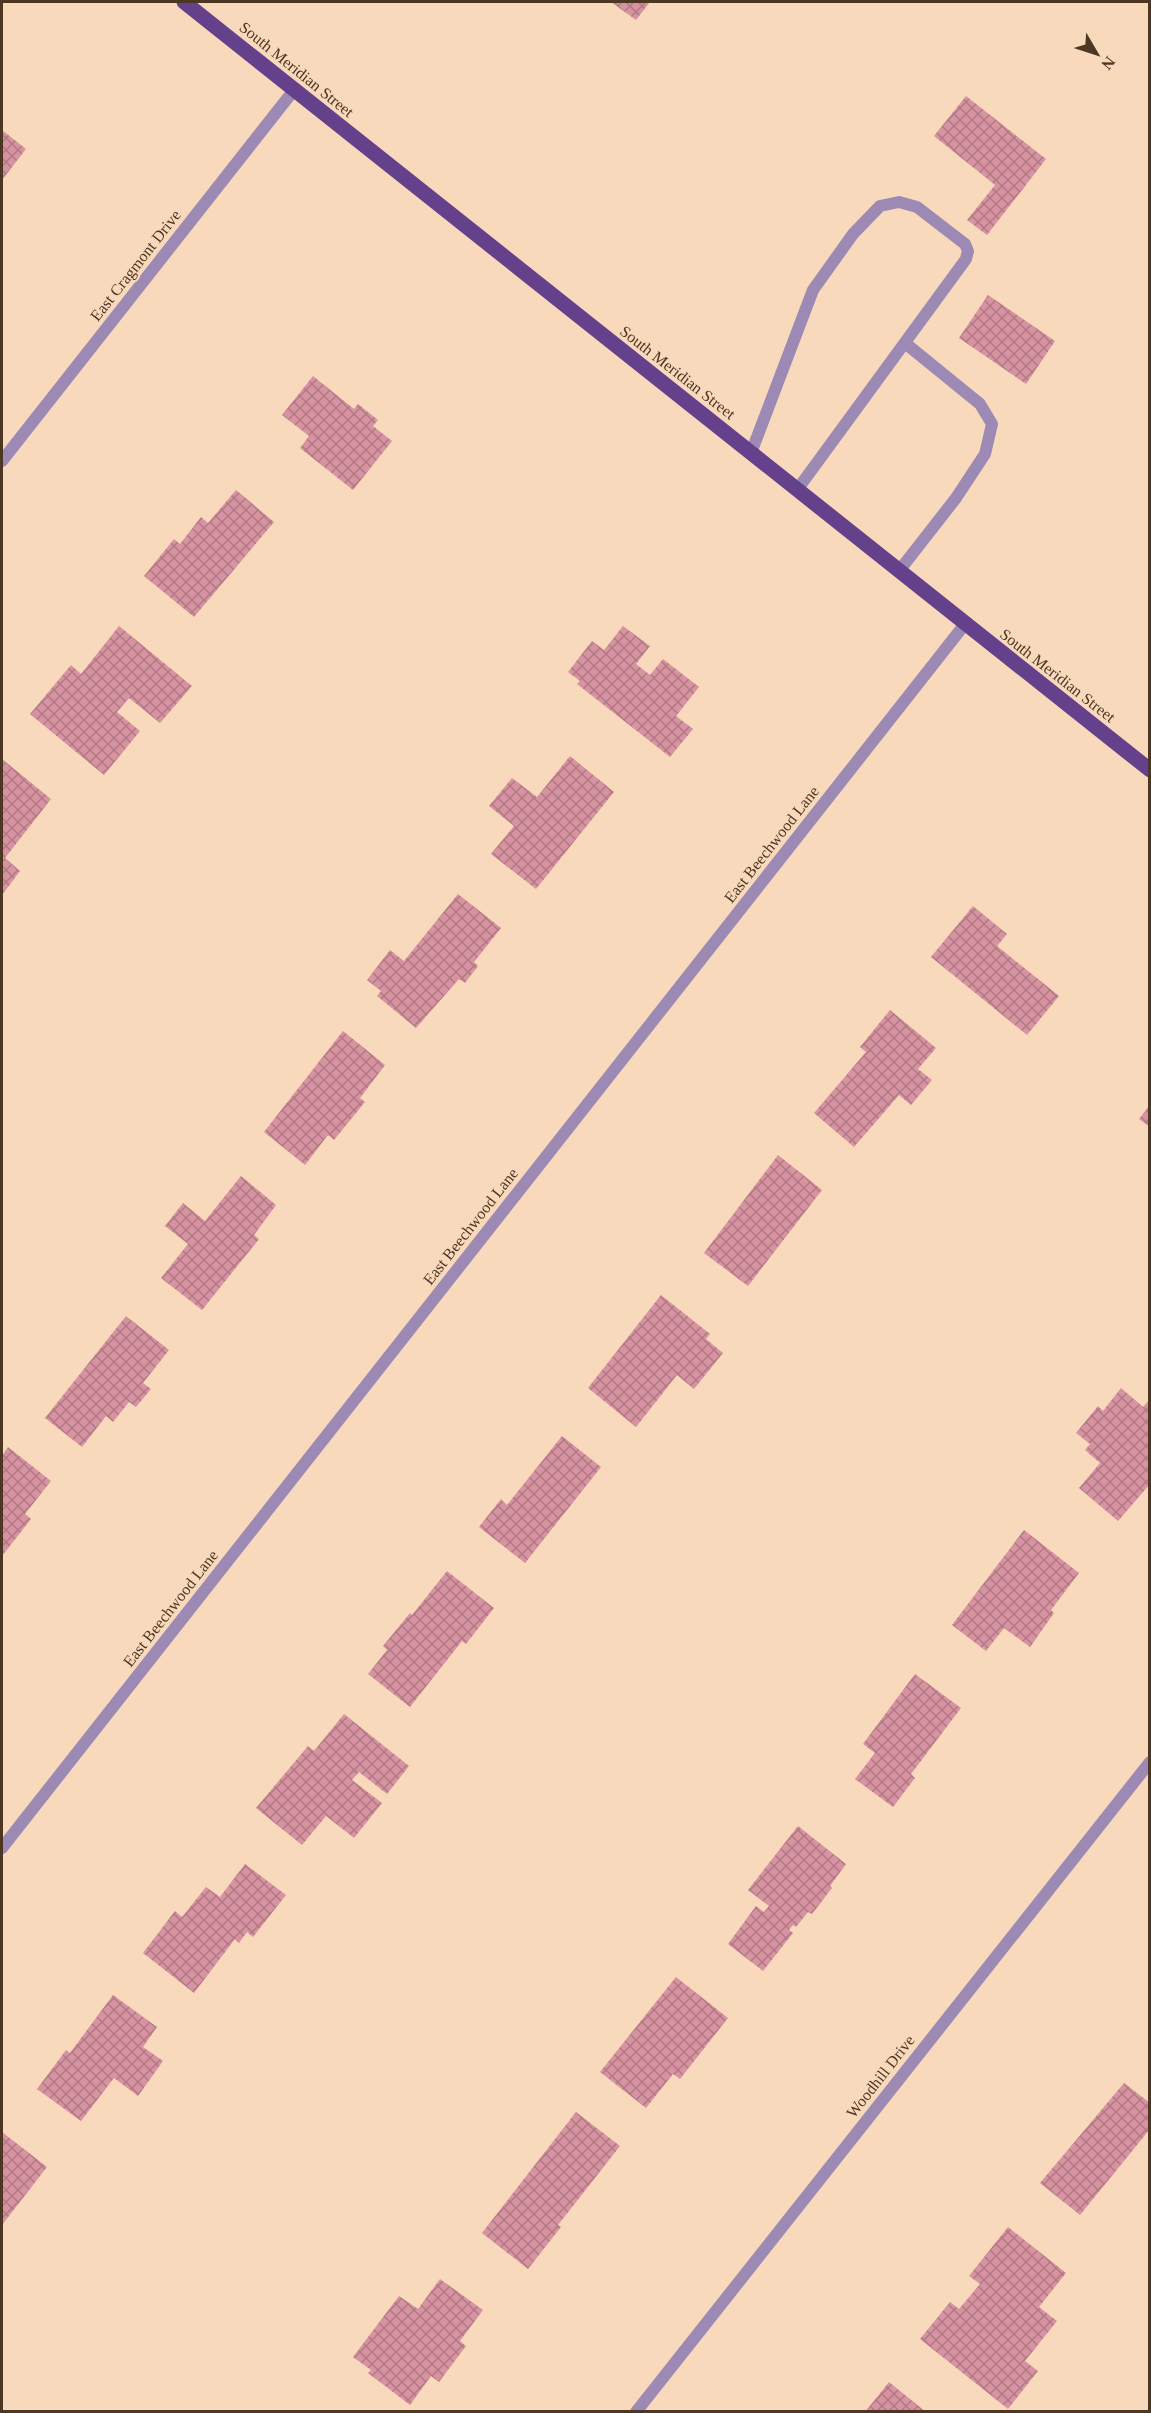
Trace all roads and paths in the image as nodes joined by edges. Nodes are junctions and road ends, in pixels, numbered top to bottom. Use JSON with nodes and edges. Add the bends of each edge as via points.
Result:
{"nodes":[{"id":1,"x":184,"y":2,"type":"edge"},
{"id":2,"x":294,"y":90,"type":"junction"},
{"id":3,"x":905,"y":344,"type":"junction"},
{"id":4,"x":751,"y":453,"type":"junction"},
{"id":5,"x":2,"y":461,"type":"edge"},
{"id":6,"x":797,"y":490,"type":"junction"},
{"id":7,"x":899,"y":571,"type":"junction"},
{"id":8,"x":965,"y":624,"type":"junction"},
{"id":9,"x":1149,"y":770,"type":"edge"},
{"id":10,"x":1149,"y":1762,"type":"edge"},
{"id":11,"x":2,"y":1848,"type":"edge"},
{"id":12,"x":636,"y":2412,"type":"edge"}],
"edges":[{"from":1,"to":2,"type":"main road","name":"South Meridian Street"},
{"from":2,"to":4,"type":"main road","name":"South Meridian Street"},
{"from":2,"to":5,"type":"street","name":"East Cragmont Drive"},
{"from":3,"to":4,"type":"street","via":[[966,260],[968,251],[965,244],[917,207],[898,202],[880,206],[813,290]]},
{"from":3,"to":6,"type":"street"},
{"from":3,"to":7,"type":"street","via":[[980,404],[992,424],[986,454]]},
{"from":4,"to":6,"type":"main road","name":"South Meridian Street"},
{"from":6,"to":7,"type":"main road","name":"South Meridian Street"},
{"from":7,"to":8,"type":"main road","name":"South Meridian Street"},
{"from":8,"to":9,"type":"main road","name":"South Meridian Street"},
{"from":8,"to":11,"type":"street","name":"East Beechwood Lane"},
{"from":10,"to":12,"type":"street","name":"Woodhill Drive"}]}
